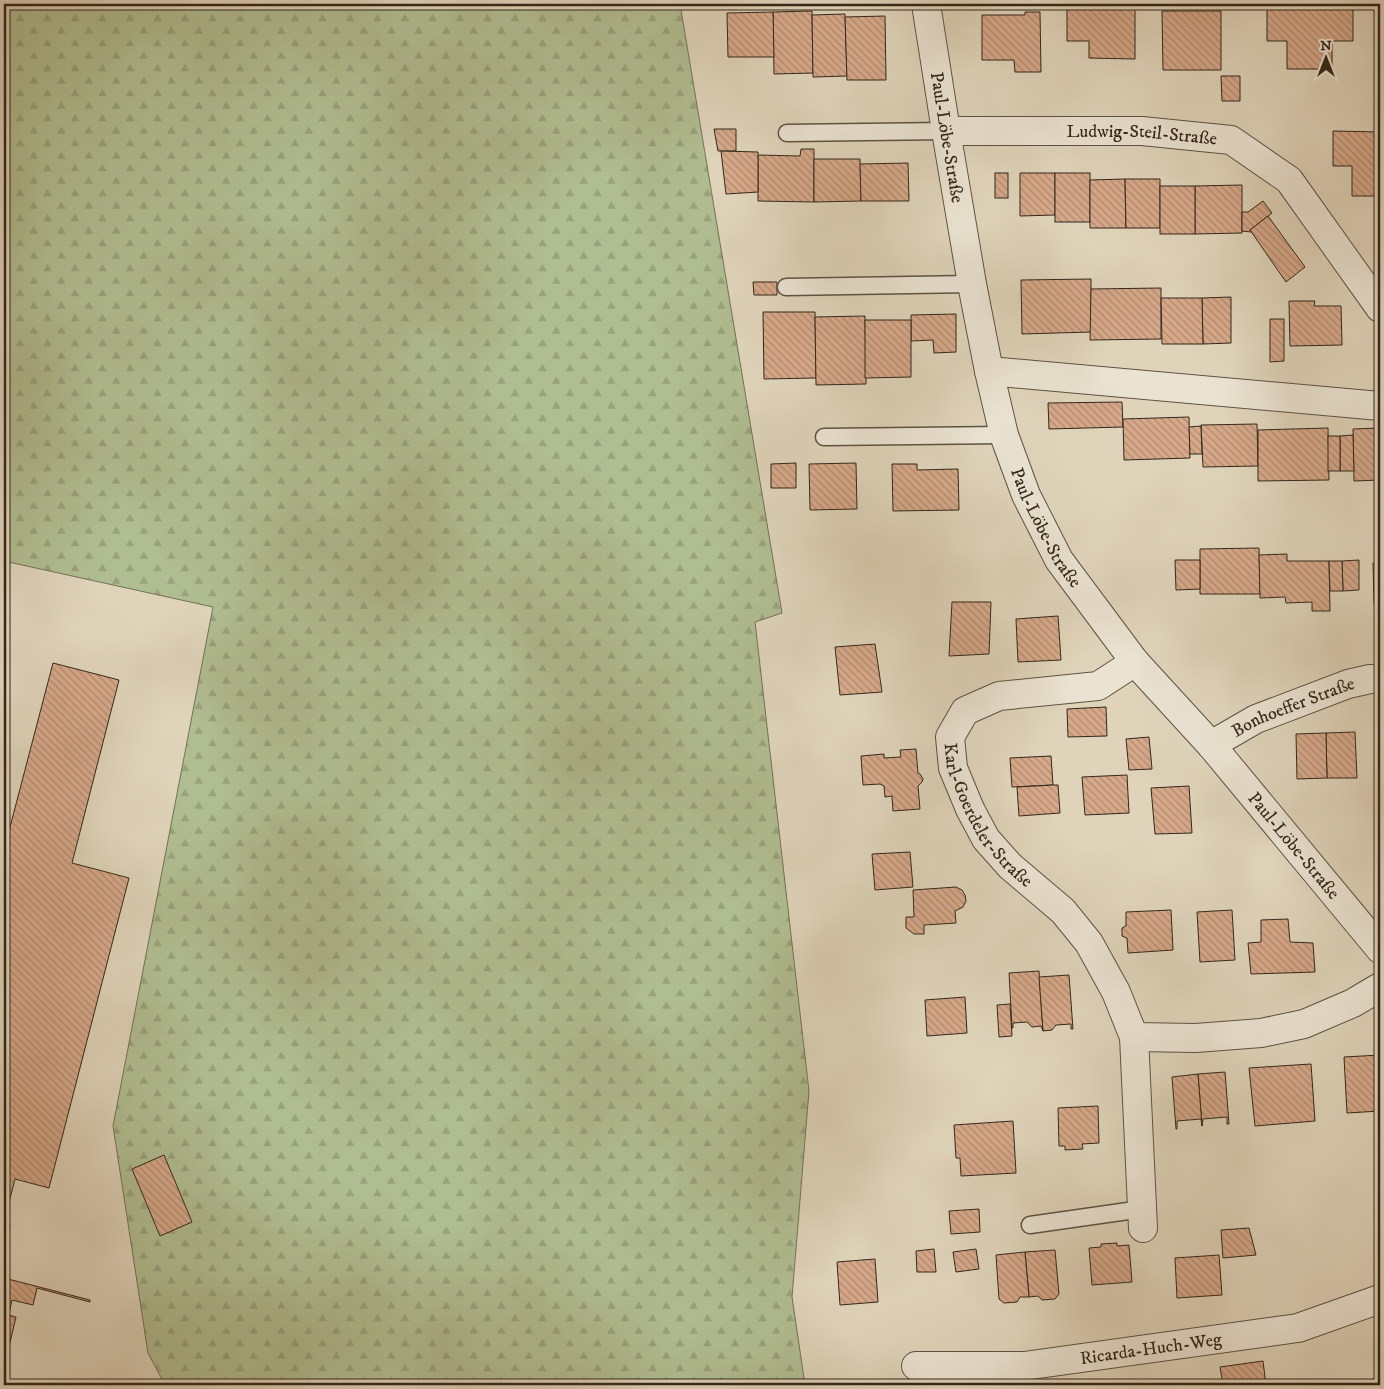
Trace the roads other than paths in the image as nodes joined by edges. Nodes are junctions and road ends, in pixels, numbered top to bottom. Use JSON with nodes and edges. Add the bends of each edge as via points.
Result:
{"nodes":[{"id":1,"x":926,"y":4,"type":"edge"},
{"id":2,"x":946,"y":131,"type":"junction"},
{"id":3,"x":787,"y":132,"type":"dead end"},
{"id":4,"x":972,"y":284,"type":"junction"},
{"id":5,"x":786,"y":287,"type":"dead end"},
{"id":6,"x":1380,"y":308,"type":"edge"},
{"id":7,"x":989,"y":371,"type":"junction"},
{"id":8,"x":1380,"y":406,"type":"edge"},
{"id":9,"x":1004,"y":435,"type":"junction"},
{"id":10,"x":824,"y":437,"type":"dead end"},
{"id":11,"x":1135,"y":662,"type":"junction"},
{"id":12,"x":1380,"y":679,"type":"edge"},
{"id":13,"x":1211,"y":744,"type":"junction"},
{"id":14,"x":1380,"y":949,"type":"edge"},
{"id":15,"x":1380,"y":987,"type":"edge"},
{"id":16,"x":1134,"y":1036,"type":"junction"},
{"id":17,"x":1143,"y":1218,"type":"joint"},
{"id":18,"x":1030,"y":1225,"type":"dead end"},
{"id":19,"x":1380,"y":1298,"type":"edge"},
{"id":20,"x":916,"y":1366,"type":"dead end"}],
"edges":[{"from":1,"to":2,"type":"street","name":"Paul-Löbe-Straße"},
{"from":2,"to":3,"type":"lane"},
{"from":2,"to":4,"type":"street","name":"Paul-Löbe-Straße"},
{"from":2,"to":6,"type":"street","name":"Ludwig-Steil-Straße","via":[[1142,131],[1231,140],[1289,180]]},
{"from":4,"to":5,"type":"lane"},
{"from":4,"to":7,"type":"street","name":"Paul-Löbe-Straße"},
{"from":7,"to":8,"type":"street"},
{"from":7,"to":9,"type":"street","name":"Paul-Löbe-Straße"},
{"from":9,"to":10,"type":"lane"},
{"from":9,"to":11,"type":"street","name":"Paul-Löbe-Straße","via":[[1026,495],[1059,560]]},
{"from":11,"to":13,"type":"street","name":"Paul-Löbe-Straße"},
{"from":11,"to":16,"type":"street","name":"Karl-Goerdeler-Straße","via":[[1098,686],[999,696],[965,710],[950,737],[953,768],[986,839],[1010,866],[1063,911],[1089,943],[1116,992]]},
{"from":12,"to":13,"type":"street","name":"Bonhoeffer Straße","via":[[1348,684],[1256,719]]},
{"from":13,"to":14,"type":"street","name":"Paul-Löbe-Straße"},
{"from":15,"to":16,"type":"street","via":[[1353,1003],[1304,1024],[1270,1031],[1196,1038]]},
{"from":16,"to":17,"type":"street","name":"Karl-Goerdeler-Straße"},
{"from":17,"to":18,"type":"lane"},
{"from":19,"to":20,"type":"street","name":"Ricarda-Huch-Weg","via":[[1298,1328],[1024,1366]]}]}
